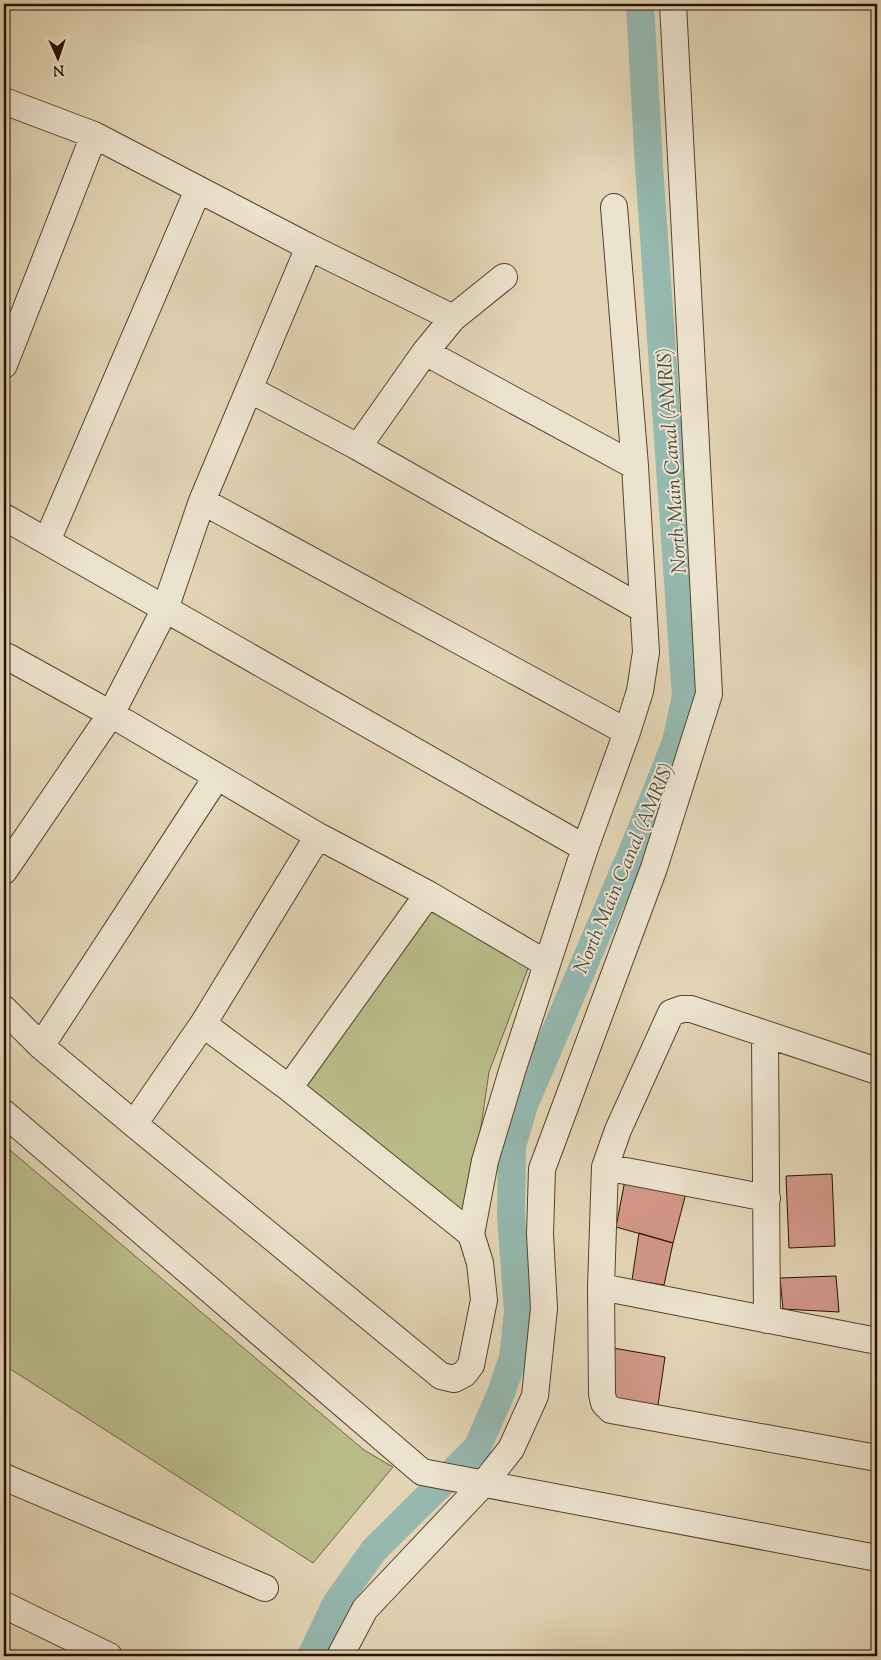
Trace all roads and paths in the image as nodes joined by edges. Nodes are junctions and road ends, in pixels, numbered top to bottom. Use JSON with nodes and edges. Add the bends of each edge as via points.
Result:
{"nodes":[{"id":1,"x":672,"y":4,"type":"edge"},
{"id":2,"x":4,"y":101,"type":"edge"},
{"id":3,"x":94,"y":135,"type":"junction"},
{"id":4,"x":198,"y":190,"type":"junction"},
{"id":5,"x":614,"y":207,"type":"dead end"},
{"id":6,"x":309,"y":247,"type":"junction"},
{"id":7,"x":504,"y":278,"type":"dead end"},
{"id":8,"x":453,"y":318,"type":"junction"},
{"id":9,"x":425,"y":352,"type":"junction"},
{"id":10,"x":4,"y":365,"type":"edge"},
{"id":11,"x":249,"y":389,"type":"junction"},
{"id":12,"x":358,"y":447,"type":"junction"},
{"id":13,"x":635,"y":466,"type":"junction"},
{"id":14,"x":202,"y":501,"type":"junction"},
{"id":15,"x":4,"y":517,"type":"edge"},
{"id":16,"x":48,"y":541,"type":"junction"},
{"id":17,"x":165,"y":609,"type":"junction"},
{"id":18,"x":643,"y":609,"type":"junction"},
{"id":19,"x":4,"y":657,"type":"edge"},
{"id":20,"x":110,"y":714,"type":"junction"},
{"id":21,"x":627,"y":732,"type":"junction"},
{"id":22,"x":216,"y":778,"type":"junction"},
{"id":23,"x":318,"y":836,"type":"junction"},
{"id":24,"x":586,"y":848,"type":"junction"},
{"id":25,"x":4,"y":871,"type":"edge"},
{"id":26,"x":428,"y":894,"type":"junction"},
{"id":27,"x":547,"y":964,"type":"junction"},
{"id":28,"x":4,"y":1009,"type":"edge"},
{"id":29,"x":203,"y":1024,"type":"junction"},
{"id":30,"x":765,"y":1035,"type":"junction"},
{"id":31,"x":41,"y":1046,"type":"junction"},
{"id":32,"x":877,"y":1071,"type":"edge"},
{"id":33,"x":289,"y":1088,"type":"junction"},
{"id":34,"x":4,"y":1113,"type":"edge"},
{"id":35,"x":134,"y":1124,"type":"junction"},
{"id":36,"x":605,"y":1167,"type":"junction"},
{"id":37,"x":767,"y":1198,"type":"junction"},
{"id":38,"x":471,"y":1234,"type":"junction"},
{"id":39,"x":601,"y":1287,"type":"junction"},
{"id":40,"x":767,"y":1320,"type":"junction"},
{"id":41,"x":877,"y":1342,"type":"edge"},
{"id":42,"x":877,"y":1458,"type":"edge"},
{"id":43,"x":4,"y":1477,"type":"edge"},
{"id":44,"x":478,"y":1482,"type":"junction"},
{"id":45,"x":877,"y":1558,"type":"edge"},
{"id":46,"x":265,"y":1588,"type":"dead end"},
{"id":47,"x":4,"y":1605,"type":"edge"},
{"id":48,"x":108,"y":1656,"type":"edge"},
{"id":49,"x":340,"y":1656,"type":"edge"}],
"edges":[{"from":1,"to":44,"type":"street","via":[[709,694],[654,868],[542,1169],[540,1234],[544,1308],[535,1396],[511,1449]]},
{"from":2,"to":3,"type":"street"},
{"from":3,"to":4,"type":"street"},
{"from":3,"to":10,"type":"street"},
{"from":4,"to":6,"type":"street"},
{"from":4,"to":16,"type":"street"},
{"from":5,"to":13,"type":"street"},
{"from":6,"to":8,"type":"street"},
{"from":6,"to":11,"type":"street"},
{"from":7,"to":8,"type":"street"},
{"from":8,"to":9,"type":"street"},
{"from":9,"to":12,"type":"street"},
{"from":9,"to":13,"type":"street"},
{"from":11,"to":12,"type":"street"},
{"from":11,"to":14,"type":"street"},
{"from":12,"to":18,"type":"street"},
{"from":13,"to":18,"type":"street"},
{"from":14,"to":17,"type":"street"},
{"from":14,"to":21,"type":"street"},
{"from":15,"to":16,"type":"street"},
{"from":16,"to":17,"type":"street"},
{"from":17,"to":20,"type":"street"},
{"from":17,"to":24,"type":"street"},
{"from":18,"to":21,"type":"street","via":[[646,652],[640,690]]},
{"from":19,"to":20,"type":"street"},
{"from":20,"to":22,"type":"street"},
{"from":20,"to":25,"type":"street"},
{"from":21,"to":24,"type":"street"},
{"from":22,"to":23,"type":"street"},
{"from":22,"to":31,"type":"street"},
{"from":23,"to":26,"type":"street"},
{"from":23,"to":29,"type":"street"},
{"from":24,"to":27,"type":"street"},
{"from":26,"to":27,"type":"street"},
{"from":26,"to":33,"type":"street"},
{"from":27,"to":38,"type":"street","via":[[485,1161]]},
{"from":28,"to":31,"type":"street"},
{"from":29,"to":33,"type":"street"},
{"from":29,"to":35,"type":"street"},
{"from":30,"to":32,"type":"street"},
{"from":30,"to":36,"type":"street","via":[[692,1009],[682,1008],[671,1013],[618,1130]]},
{"from":30,"to":37,"type":"street"},
{"from":31,"to":35,"type":"street"},
{"from":33,"to":38,"type":"street"},
{"from":34,"to":44,"type":"street","via":[[422,1472]]},
{"from":35,"to":38,"type":"street","via":[[441,1376],[454,1379],[471,1365],[484,1300],[480,1263]]},
{"from":36,"to":37,"type":"street"},
{"from":36,"to":39,"type":"street"},
{"from":37,"to":40,"type":"street"},
{"from":39,"to":40,"type":"street"},
{"from":39,"to":42,"type":"street","via":[[602,1394],[604,1403],[611,1410]]},
{"from":40,"to":41,"type":"street"},
{"from":43,"to":46,"type":"street"},
{"from":44,"to":45,"type":"street"},
{"from":44,"to":49,"type":"street","via":[[365,1609]]},
{"from":47,"to":48,"type":"street"}]}
